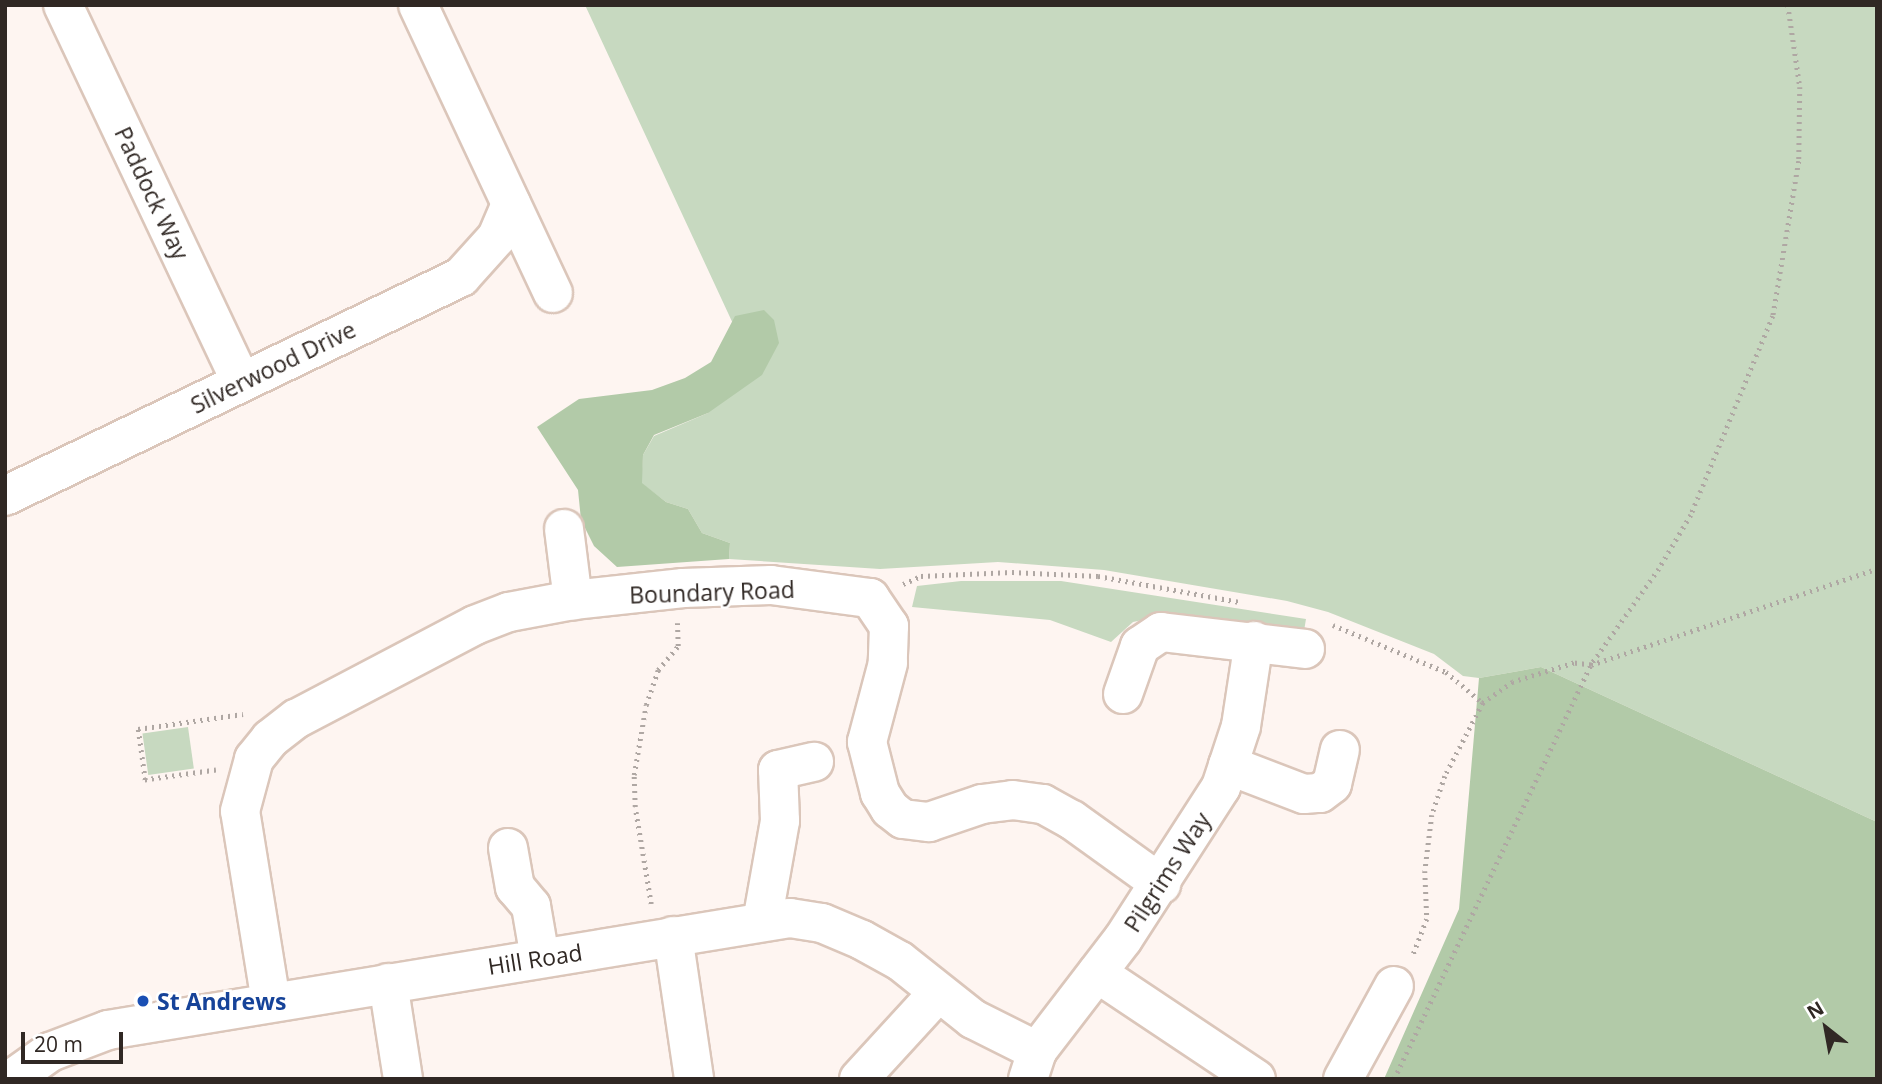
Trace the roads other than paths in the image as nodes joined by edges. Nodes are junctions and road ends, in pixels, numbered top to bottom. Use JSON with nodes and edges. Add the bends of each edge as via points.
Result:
{"nodes":[{"id":1,"x":63,"y":5,"type":"edge"},
{"id":2,"x":418,"y":5,"type":"edge"},
{"id":3,"x":511,"y":204,"type":"junction"},
{"id":4,"x":554,"y":293,"type":"dead end"},
{"id":5,"x":241,"y":382,"type":"junction"},
{"id":6,"x":5,"y":496,"type":"edge"},
{"id":7,"x":564,"y":529,"type":"dead end"},
{"id":8,"x":573,"y":600,"type":"junction"},
{"id":9,"x":1254,"y":641,"type":"junction"},
{"id":10,"x":1305,"y":649,"type":"dead end"},
{"id":11,"x":1124,"y":694,"type":"dead end"},
{"id":12,"x":1340,"y":750,"type":"dead end"},
{"id":13,"x":814,"y":762,"type":"dead end"},
{"id":14,"x":1228,"y":765,"type":"junction"},
{"id":15,"x":508,"y":848,"type":"dead end"},
{"id":16,"x":1161,"y":884,"type":"junction"},
{"id":17,"x":762,"y":922,"type":"junction"},
{"id":18,"x":665,"y":938,"type":"junction"},
{"id":19,"x":540,"y":958,"type":"junction"},
{"id":20,"x":1097,"y":973,"type":"junction"},
{"id":21,"x":388,"y":983,"type":"junction"},
{"id":22,"x":1394,"y":986,"type":"road end"},
{"id":23,"x":937,"y":994,"type":"junction"},
{"id":24,"x":271,"y":1002,"type":"junction"},
{"id":25,"x":1032,"y":1065,"type":"edge"},
{"id":26,"x":1233,"y":1072,"type":"edge"},
{"id":27,"x":12,"y":1079,"type":"edge"},
{"id":28,"x":403,"y":1079,"type":"edge"},
{"id":29,"x":694,"y":1079,"type":"edge"},
{"id":30,"x":859,"y":1079,"type":"edge"},
{"id":31,"x":1343,"y":1079,"type":"edge"}],
"edges":[{"from":1,"to":5,"type":"street","name":"Paddock Way"},
{"from":2,"to":3,"type":"street"},
{"from":3,"to":4,"type":"street"},
{"from":3,"to":5,"type":"street","name":"Silverwood Drive","via":[[497,237],[461,277]]},
{"from":5,"to":6,"type":"street","name":"Silverwood Drive"},
{"from":7,"to":8,"type":"street"},
{"from":8,"to":16,"type":"street","name":"Boundary Road","via":[[675,588],[771,584],[870,598],[889,626],[888,663],[867,742],[876,780],[890,808],[904,819],[929,821],[982,804],[1013,800],[1043,804]]},
{"from":8,"to":24,"type":"street","name":"Boundary Road","via":[[509,612],[475,625],[296,719],[270,739],[251,765],[240,811]]},
{"from":9,"to":10,"type":"street"},
{"from":9,"to":11,"type":"street","via":[[1161,632],[1140,646]]},
{"from":9,"to":14,"type":"street","name":"Pilgrims Way","via":[[1241,726]]},
{"from":12,"to":14,"type":"street","via":[[1332,784],[1320,793],[1304,794]]},
{"from":13,"to":17,"type":"street","via":[[778,769],[780,821]]},
{"from":14,"to":16,"type":"street","name":"Pilgrims Way","via":[[1221,787]]},
{"from":15,"to":19,"type":"street","via":[[515,887],[531,906]]},
{"from":16,"to":20,"type":"street","name":"Pilgrims Way"},
{"from":17,"to":18,"type":"street","name":"Hill Road"},
{"from":17,"to":23,"type":"street","name":"Hill Road","via":[[790,918],[822,923],[900,961]]},
{"from":18,"to":19,"type":"street","name":"Hill Road"},
{"from":18,"to":29,"type":"street"},
{"from":19,"to":21,"type":"street","name":"Hill Road"},
{"from":20,"to":25,"type":"street","name":"Pilgrims Way"},
{"from":20,"to":26,"type":"street"},
{"from":21,"to":24,"type":"street","name":"Hill Road"},
{"from":21,"to":28,"type":"street"},
{"from":22,"to":31,"type":"street"},
{"from":23,"to":25,"type":"street","name":"Hill Road"},
{"from":23,"to":30,"type":"street"},
{"from":24,"to":27,"type":"street","name":"Hill Road","via":[[78,1038]]}]}
